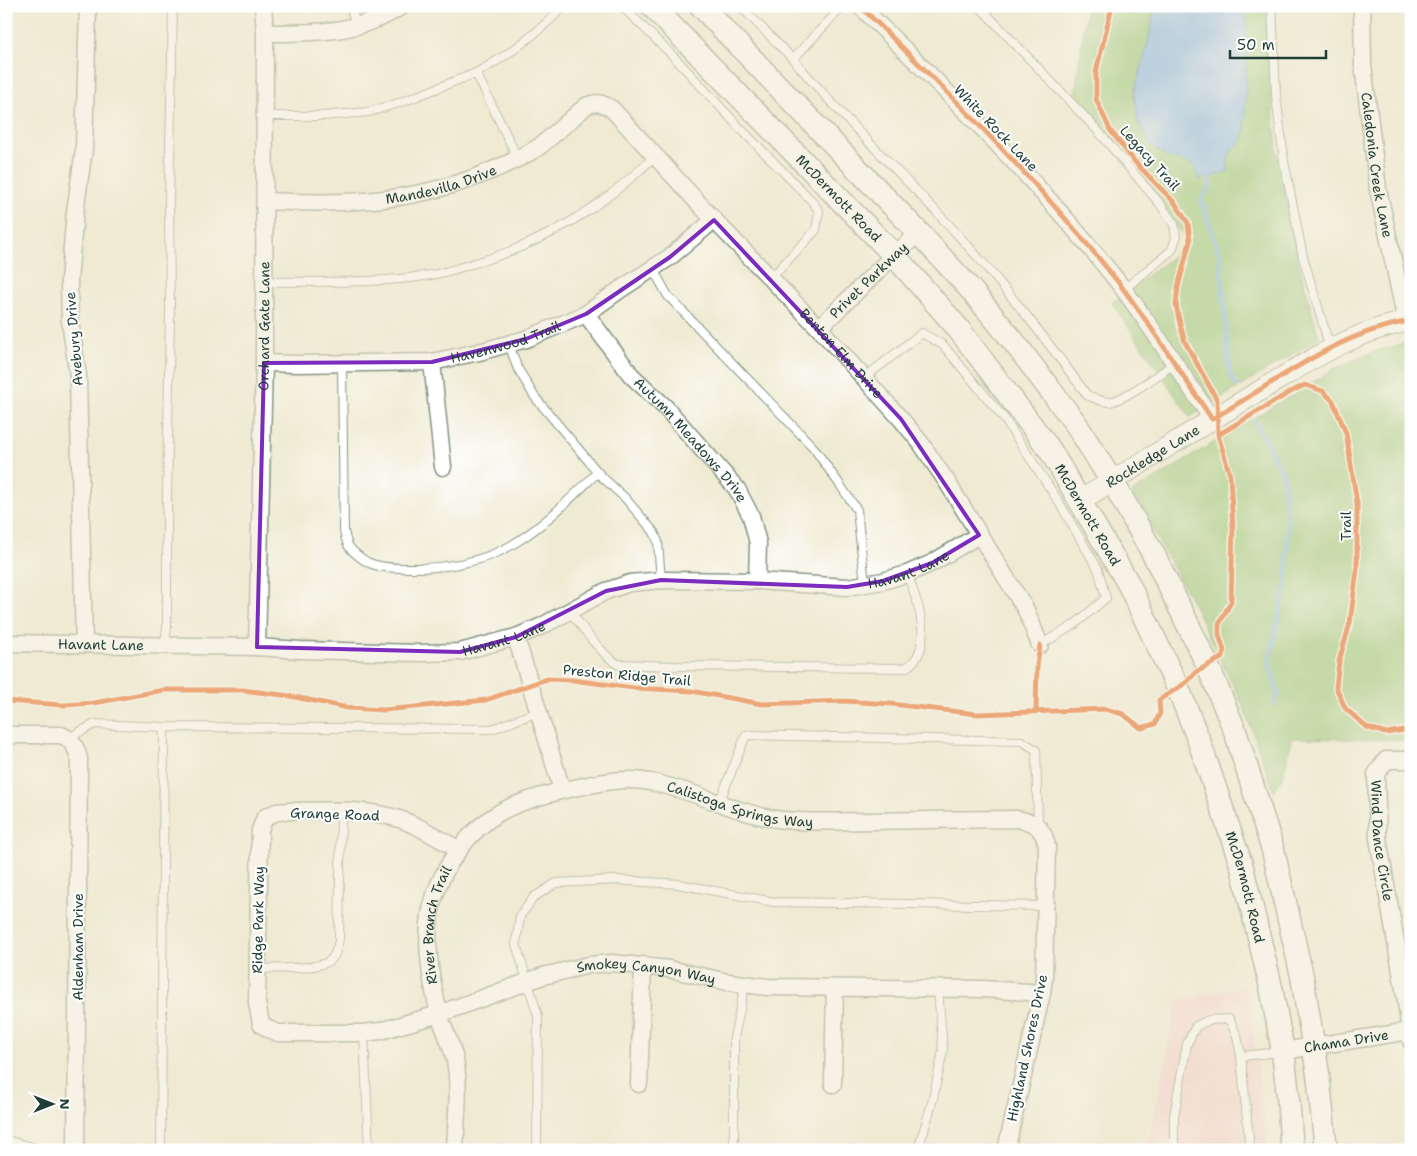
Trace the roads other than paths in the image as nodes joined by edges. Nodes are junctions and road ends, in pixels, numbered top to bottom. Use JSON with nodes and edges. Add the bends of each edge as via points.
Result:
{"nodes":[{"id":1,"x":88,"y":6,"type":"edge"},
{"id":2,"x":173,"y":6,"type":"edge"},
{"id":3,"x":263,"y":6,"type":"edge"},
{"id":4,"x":350,"y":6,"type":"edge"},
{"id":5,"x":402,"y":6,"type":"edge"},
{"id":6,"x":564,"y":6,"type":"edge"},
{"id":7,"x":622,"y":6,"type":"edge"},
{"id":8,"x":652,"y":6,"type":"edge"},
{"id":9,"x":702,"y":6,"type":"edge"},
{"id":10,"x":740,"y":6,"type":"edge"},
{"id":11,"x":843,"y":6,"type":"edge"},
{"id":12,"x":860,"y":6,"type":"edge"},
{"id":13,"x":979,"y":6,"type":"edge"},
{"id":14,"x":1272,"y":6,"type":"edge"},
{"id":15,"x":1362,"y":6,"type":"edge"},
{"id":16,"x":356,"y":27,"type":"junction"},
{"id":17,"x":265,"y":33,"type":"junction"},
{"id":18,"x":792,"y":58,"type":"junction"},
{"id":19,"x":476,"y":73,"type":"junction"},
{"id":20,"x":595,"y":102,"type":"joint"},
{"id":21,"x":265,"y":116,"type":"junction"},
{"id":22,"x":655,"y":156,"type":"junction"},
{"id":23,"x":518,"y":159,"type":"junction"},
{"id":24,"x":265,"y":201,"type":"junction"},
{"id":25,"x":714,"y":220,"type":"junction"},
{"id":26,"x":919,"y":233,"type":"junction"},
{"id":27,"x":894,"y":255,"type":"junction"},
{"id":28,"x":653,"y":269,"type":"junction"},
{"id":29,"x":770,"y":279,"type":"junction"},
{"id":30,"x":264,"y":282,"type":"junction"},
{"id":31,"x":1123,"y":290,"type":"junction"},
{"id":32,"x":586,"y":314,"type":"junction"},
{"id":33,"x":1408,"y":321,"type":"edge"},
{"id":34,"x":819,"y":328,"type":"junction"},
{"id":35,"x":509,"y":344,"type":"junction"},
{"id":36,"x":1330,"y":348,"type":"junction"},
{"id":37,"x":432,"y":362,"type":"junction"},
{"id":38,"x":264,"y":363,"type":"junction"},
{"id":39,"x":342,"y":364,"type":"junction"},
{"id":40,"x":1174,"y":364,"type":"junction"},
{"id":41,"x":864,"y":378,"type":"junction"},
{"id":42,"x":1220,"y":415,"type":"junction"},
{"id":43,"x":443,"y":467,"type":"dead end"},
{"id":44,"x":598,"y":472,"type":"junction"},
{"id":45,"x":1112,"y":482,"type":"junction"},
{"id":46,"x":1081,"y":500,"type":"junction"},
{"id":47,"x":979,"y":535,"type":"junction"},
{"id":48,"x":907,"y":574,"type":"junction"},
{"id":49,"x":661,"y":580,"type":"junction"},
{"id":50,"x":757,"y":581,"type":"junction"},
{"id":51,"x":865,"y":584,"type":"junction"},
{"id":52,"x":569,"y":610,"type":"junction"},
{"id":53,"x":516,"y":636,"type":"junction"},
{"id":54,"x":6,"y":643,"type":"edge"},
{"id":55,"x":84,"y":644,"type":"junction"},
{"id":56,"x":165,"y":645,"type":"junction"},
{"id":57,"x":1040,"y":645,"type":"joint"},
{"id":58,"x":257,"y":647,"type":"junction"},
{"id":59,"x":538,"y":712,"type":"junction"},
{"id":60,"x":164,"y":727,"type":"junction"},
{"id":61,"x":6,"y":735,"type":"edge"},
{"id":62,"x":71,"y":741,"type":"junction"},
{"id":63,"x":1411,"y":760,"type":"edge"},
{"id":64,"x":562,"y":790,"type":"junction"},
{"id":65,"x":719,"y":803,"type":"junction"},
{"id":66,"x":341,"y":812,"type":"junction"},
{"id":67,"x":265,"y":817,"type":"joint"},
{"id":68,"x":1038,"y":828,"type":"junction"},
{"id":69,"x":458,"y":849,"type":"junction"},
{"id":70,"x":1046,"y":906,"type":"junction"},
{"id":71,"x":643,"y":965,"type":"junction"},
{"id":72,"x":258,"y":969,"type":"junction"},
{"id":73,"x":528,"y":981,"type":"junction"},
{"id":74,"x":745,"y":984,"type":"junction"},
{"id":75,"x":835,"y":988,"type":"junction"},
{"id":76,"x":938,"y":989,"type":"junction"},
{"id":77,"x":1042,"y":993,"type":"junction"},
{"id":78,"x":439,"y":1014,"type":"junction"},
{"id":79,"x":261,"y":1024,"type":"joint"},
{"id":80,"x":364,"y":1033,"type":"junction"},
{"id":81,"x":1410,"y":1036,"type":"edge"},
{"id":82,"x":1313,"y":1047,"type":"junction"},
{"id":83,"x":1283,"y":1052,"type":"junction"},
{"id":84,"x":1241,"y":1056,"type":"junction"},
{"id":85,"x":639,"y":1084,"type":"dead end"},
{"id":86,"x":833,"y":1084,"type":"dead end"},
{"id":87,"x":6,"y":1140,"type":"edge"},
{"id":88,"x":44,"y":1150,"type":"edge"},
{"id":89,"x":76,"y":1150,"type":"edge"},
{"id":90,"x":160,"y":1150,"type":"edge"},
{"id":91,"x":369,"y":1150,"type":"edge"},
{"id":92,"x":455,"y":1150,"type":"edge"},
{"id":93,"x":537,"y":1150,"type":"edge"},
{"id":94,"x":734,"y":1150,"type":"edge"},
{"id":95,"x":918,"y":1150,"type":"edge"},
{"id":96,"x":1006,"y":1150,"type":"edge"},
{"id":97,"x":1174,"y":1150,"type":"edge"},
{"id":98,"x":1250,"y":1150,"type":"edge"},
{"id":99,"x":1292,"y":1150,"type":"edge"},
{"id":100,"x":1326,"y":1150,"type":"edge"}],
"edges":[{"from":1,"to":55,"type":"street","name":"Avebury Drive","via":[[84,149],[70,281],[70,321],[78,376]]},
{"from":2,"to":56,"type":"lane"},
{"from":3,"to":17,"type":"street","name":"Orchard Gate Lane"},
{"from":4,"to":16,"type":"lane"},
{"from":5,"to":16,"type":"street"},
{"from":6,"to":19,"type":"lane","via":[[544,27]]},
{"from":7,"to":29,"type":"lane","via":[[819,211],[816,230]]},
{"from":8,"to":27,"type":"main road","name":"McDermott Road"},
{"from":9,"to":26,"type":"main road"},
{"from":10,"to":18,"type":"lane"},
{"from":11,"to":18,"type":"lane"},
{"from":12,"to":31,"type":"street","name":"White Rock Lane","via":[[1039,189]]},
{"from":13,"to":31,"type":"lane","via":[[1098,131],[1174,224],[1176,238],[1172,250]]},
{"from":14,"to":36,"type":"lane","via":[[1276,95],[1284,161],[1303,256]]},
{"from":15,"to":33,"type":"street","name":"Caledonia Creek Lane","via":[[1363,65],[1378,189]]},
{"from":16,"to":17,"type":"street","via":[[325,33]]},
{"from":17,"to":21,"type":"street","name":"Orchard Gate Lane"},
{"from":18,"to":40,"type":"lane","via":[[999,282],[1087,395],[1111,402]]},
{"from":19,"to":21,"type":"lane","via":[[369,112]]},
{"from":19,"to":23,"type":"lane"},
{"from":20,"to":22,"type":"street","name":"Benton Elm Drive","via":[[612,108]]},
{"from":20,"to":23,"type":"street","name":"Mandevilla Drive","via":[[540,146]]},
{"from":21,"to":24,"type":"street","name":"Orchard Gate Lane"},
{"from":22,"to":25,"type":"street","name":"Benton Elm Drive"},
{"from":22,"to":30,"type":"lane","via":[[627,183],[572,223],[504,255],[432,275],[373,281]]},
{"from":23,"to":24,"type":"street","name":"Mandevilla Drive","via":[[472,179],[416,195],[343,203]]},
{"from":24,"to":30,"type":"street","name":"Orchard Gate Lane"},
{"from":25,"to":28,"type":"street","name":"Havenwood Trail"},
{"from":25,"to":29,"type":"street","name":"Benton Elm Drive"},
{"from":26,"to":27,"type":"street","name":"Privet Parkway"},
{"from":26,"to":45,"type":"main road","via":[[1014,342],[1076,424]]},
{"from":27,"to":34,"type":"street","name":"Privet Parkway"},
{"from":27,"to":46,"type":"main road","name":"McDermott Road","via":[[969,342],[1050,450]]},
{"from":28,"to":32,"type":"street","name":"Havenwood Trail"},
{"from":28,"to":51,"type":"lane","via":[[668,296],[813,447],[857,510]]},
{"from":29,"to":34,"type":"street","name":"Benton Elm Drive"},
{"from":30,"to":38,"type":"street","name":"Orchard Gate Lane"},
{"from":31,"to":40,"type":"street","name":"White Rock Lane"},
{"from":32,"to":35,"type":"street","name":"Havenwood Trail"},
{"from":32,"to":50,"type":"street","name":"Autumn Meadows Drive","via":[[631,375],[666,408],[738,489],[751,516],[758,544]]},
{"from":33,"to":36,"type":"street","name":"Rockledge Lane"},
{"from":34,"to":41,"type":"street","name":"Benton Elm Drive"},
{"from":35,"to":37,"type":"street","name":"Havenwood Trail"},
{"from":35,"to":44,"type":"lane","via":[[517,367],[534,396]]},
{"from":36,"to":42,"type":"street","name":"Rockledge Lane"},
{"from":37,"to":39,"type":"street","name":"Havenwood Trail"},
{"from":37,"to":43,"type":"street"},
{"from":38,"to":39,"type":"street","name":"Havenwood Trail"},
{"from":38,"to":58,"type":"street","name":"Orchard Gate Lane"},
{"from":39,"to":44,"type":"lane","via":[[344,531],[349,546],[367,562],[382,567],[427,568],[459,564],[508,547],[529,534]]},
{"from":40,"to":42,"type":"street","name":"White Rock Lane"},
{"from":41,"to":47,"type":"street","name":"Benton Elm Drive","via":[[920,442]]},
{"from":41,"to":57,"type":"lane","via":[[922,333],[943,346],[1003,417],[1098,569],[1106,598],[1074,625]]},
{"from":42,"to":45,"type":"street","name":"Rockledge Lane"},
{"from":44,"to":49,"type":"lane","via":[[654,532],[658,542]]},
{"from":45,"to":46,"type":"street","name":"Rockledge Lane"},
{"from":45,"to":82,"type":"main road","via":[[1155,557],[1208,666],[1235,731],[1273,850],[1302,976]]},
{"from":46,"to":83,"type":"main road","name":"McDermott Road","via":[[1128,583],[1178,688],[1199,741],[1242,867]]},
{"from":47,"to":48,"type":"street","name":"Havant Lane"},
{"from":47,"to":57,"type":"street","name":"Benton Elm Drive","via":[[1026,610]]},
{"from":48,"to":51,"type":"street","name":"Havant Lane"},
{"from":48,"to":52,"type":"lane","via":[[918,600],[923,632],[921,651],[914,663],[905,668],[617,664],[592,640]]},
{"from":49,"to":50,"type":"street","name":"Havant Lane"},
{"from":49,"to":52,"type":"street","name":"Havant Lane","via":[[614,588]]},
{"from":50,"to":51,"type":"street","name":"Havant Lane","via":[[846,587]]},
{"from":52,"to":53,"type":"street","name":"Havant Lane"},
{"from":53,"to":58,"type":"street","name":"Havant Lane","via":[[460,652]]},
{"from":53,"to":59,"type":"street"},
{"from":54,"to":55,"type":"street","name":"Havant Lane"},
{"from":55,"to":56,"type":"street","name":"Havant Lane"},
{"from":56,"to":58,"type":"street","name":"Havant Lane"},
{"from":59,"to":60,"type":"lane","via":[[492,729]]},
{"from":59,"to":64,"type":"street"},
{"from":60,"to":62,"type":"lane","via":[[94,724]]},
{"from":60,"to":90,"type":"lane"},
{"from":61,"to":62,"type":"street","via":[[61,735]]},
{"from":62,"to":89,"type":"street","name":"Aldenham Drive","via":[[79,759]]},
{"from":63,"to":81,"type":"street","name":"Wind Dance Circle","via":[[1386,760],[1376,774],[1378,838]]},
{"from":64,"to":65,"type":"street","name":"Calistoga Springs Way","via":[[604,781],[649,781]]},
{"from":64,"to":69,"type":"street","name":"Calistoga Springs Way","via":[[506,809]]},
{"from":65,"to":68,"type":"street","name":"Calistoga Springs Way","via":[[762,817],[785,820],[1017,819],[1033,823]]},
{"from":65,"to":68,"type":"lane","via":[[746,735],[1022,741],[1036,750]]},
{"from":66,"to":67,"type":"street","name":"Grange Road","via":[[288,811]]},
{"from":66,"to":69,"type":"street","name":"Grange Road","via":[[392,816]]},
{"from":66,"to":72,"type":"lane","via":[[339,940],[334,955],[330,961],[311,967]]},
{"from":67,"to":72,"type":"street","name":"Ridge Park Way","via":[[260,830]]},
{"from":68,"to":70,"type":"street","name":"Highland Shores Drive","via":[[1047,846]]},
{"from":69,"to":78,"type":"street","name":"River Branch Trail","via":[[440,882],[430,914],[429,962]]},
{"from":70,"to":73,"type":"lane","via":[[774,902],[678,884],[616,880],[556,883],[534,897],[520,916],[516,944]]},
{"from":70,"to":77,"type":"street","name":"Highland Shores Drive"},
{"from":71,"to":73,"type":"street","name":"Smokey Canyon Way","via":[[589,965]]},
{"from":71,"to":74,"type":"street","name":"Smokey Canyon Way"},
{"from":71,"to":85,"type":"street"},
{"from":72,"to":79,"type":"street","name":"Ridge Park Way","via":[[257,1003]]},
{"from":73,"to":78,"type":"street","name":"Smokey Canyon Way"},
{"from":73,"to":93,"type":"lane","via":[[538,1016]]},
{"from":74,"to":75,"type":"street","name":"Smokey Canyon Way"},
{"from":74,"to":94,"type":"lane","via":[[734,1038]]},
{"from":75,"to":76,"type":"street","name":"Smokey Canyon Way"},
{"from":75,"to":86,"type":"street"},
{"from":76,"to":77,"type":"street","name":"Smokey Canyon Way"},
{"from":76,"to":95,"type":"lane","via":[[942,1051],[932,1103]]},
{"from":77,"to":96,"type":"street","name":"Highland Shores Drive"},
{"from":78,"to":80,"type":"street","name":"Smokey Canyon Way","via":[[380,1032]]},
{"from":78,"to":92,"type":"street","name":"River Branch Trail","via":[[454,1056],[456,1072]]},
{"from":79,"to":80,"type":"street","name":"Smokey Canyon Way","via":[[278,1033]]},
{"from":80,"to":91,"type":"lane"},
{"from":81,"to":82,"type":"street","name":"Chama Drive"},
{"from":82,"to":83,"type":"street","name":"Chama Drive"},
{"from":82,"to":100,"type":"main road"},
{"from":83,"to":84,"type":"lane"},
{"from":83,"to":99,"type":"main road","name":"McDermott Road"},
{"from":84,"to":97,"type":"lane","via":[[1229,1019],[1209,1020],[1196,1026],[1185,1053],[1174,1116]]},
{"from":84,"to":98,"type":"lane"},
{"from":87,"to":88,"type":"lane"}]}
